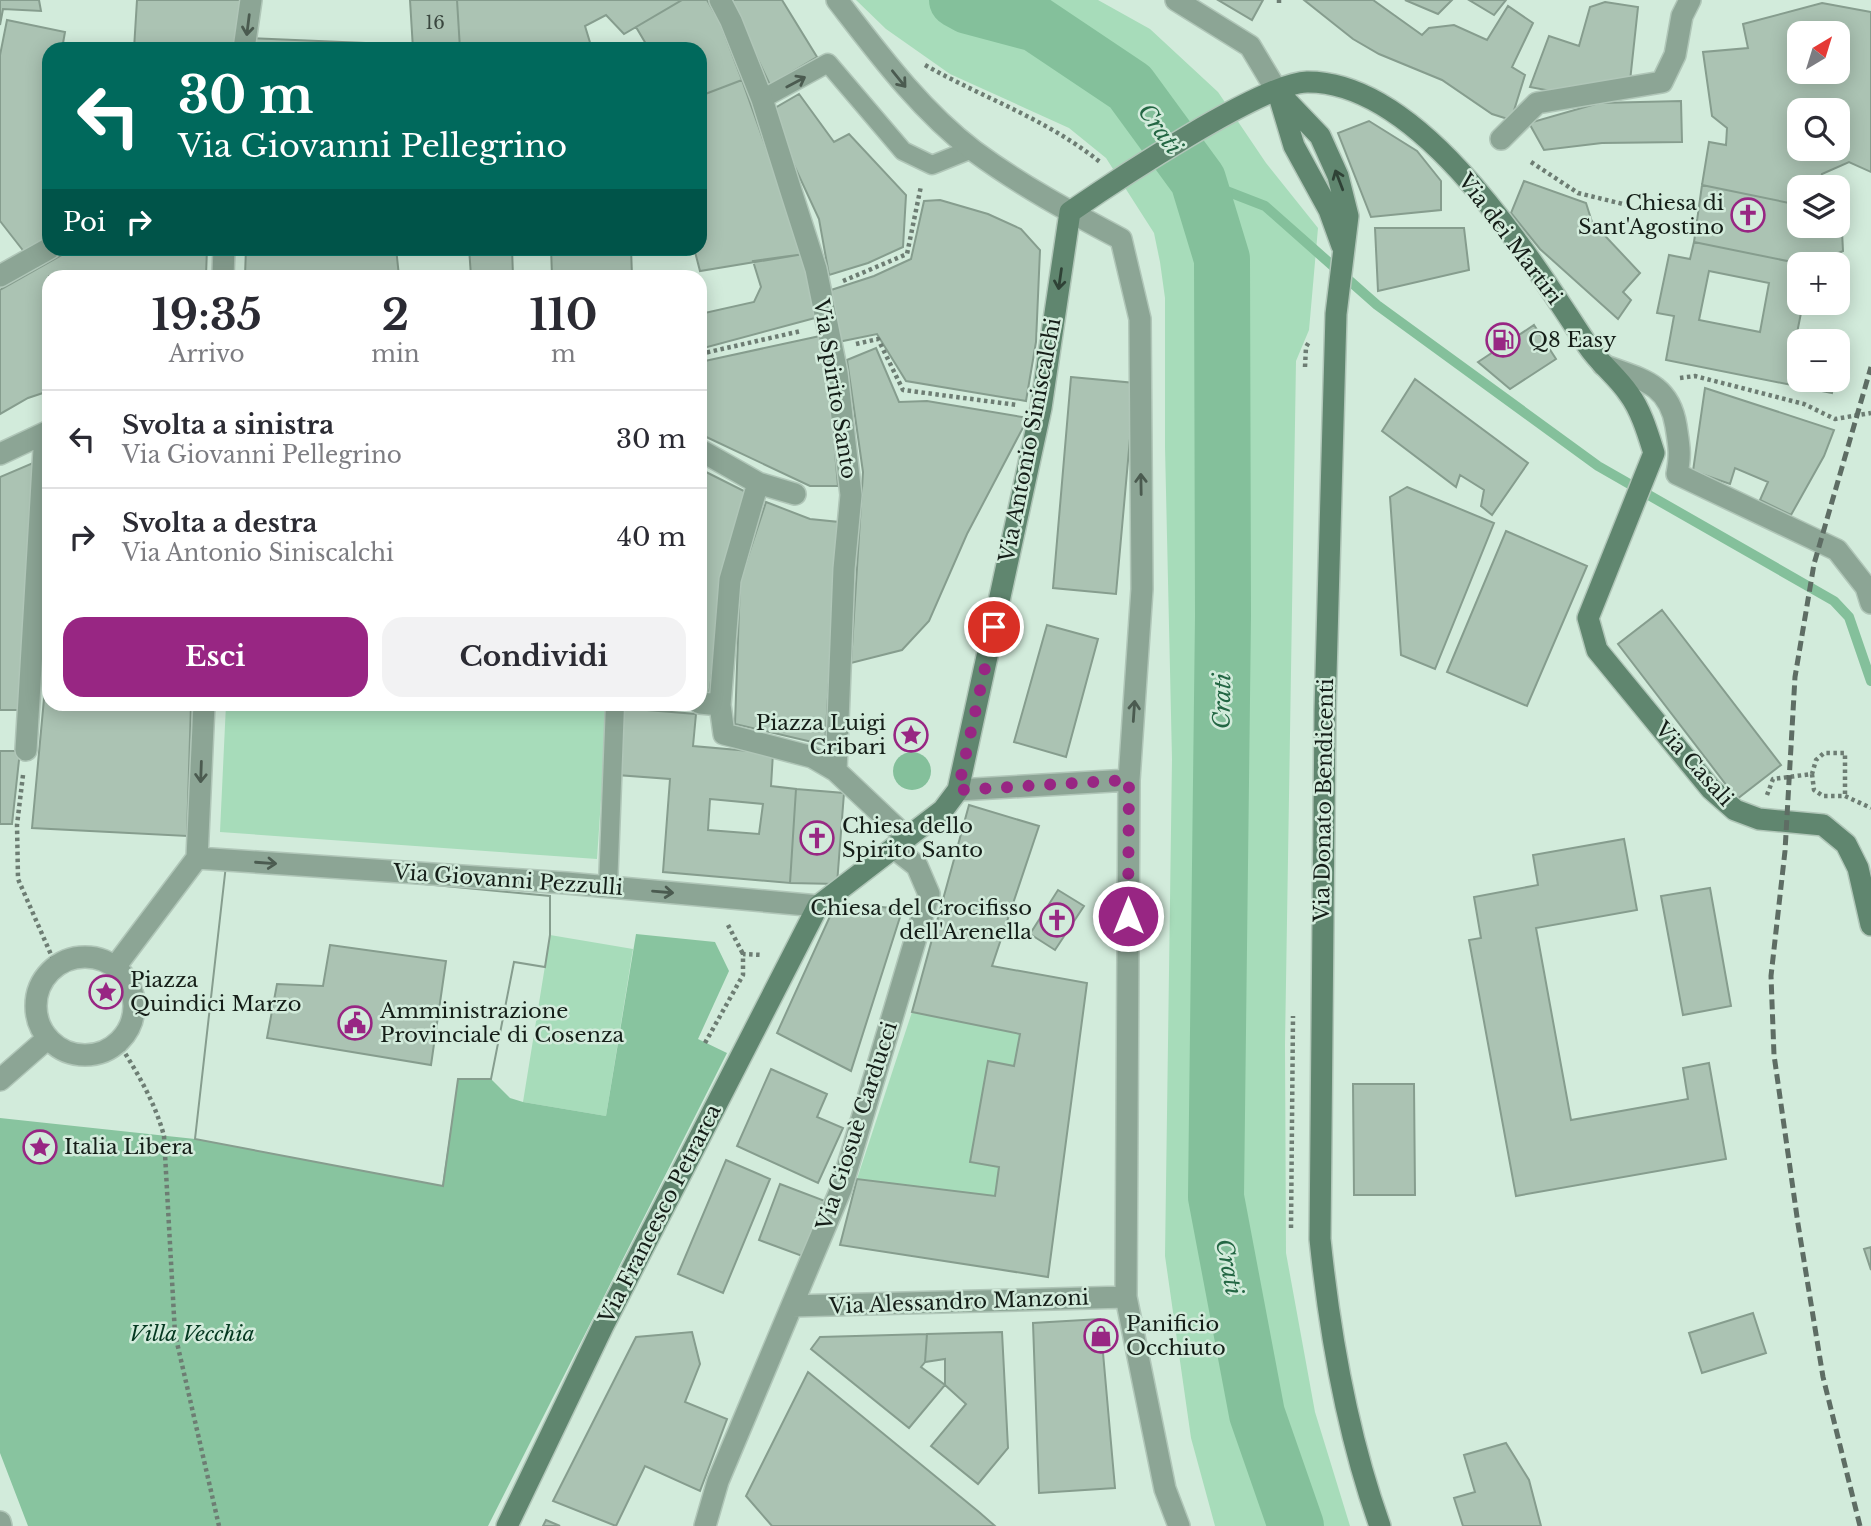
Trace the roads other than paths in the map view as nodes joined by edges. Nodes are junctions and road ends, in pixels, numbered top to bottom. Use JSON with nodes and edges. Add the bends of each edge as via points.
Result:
{"nodes":[{"id":1,"x":251,"y":0,"type":"edge"},
{"id":2,"x":720,"y":0,"type":"edge"},
{"id":3,"x":837,"y":0,"type":"edge"},
{"id":4,"x":1176,"y":0,"type":"edge"},
{"id":5,"x":1690,"y":0,"type":"edge"},
{"id":6,"x":245,"y":42,"type":"edge"},
{"id":7,"x":1277,"y":91,"type":"junction"},
{"id":8,"x":762,"y":99,"type":"junction"},
{"id":9,"x":1501,"y":139,"type":"dead end"},
{"id":10,"x":972,"y":149,"type":"junction"},
{"id":11,"x":1070,"y":212,"type":"junction"},
{"id":12,"x":42,"y":252,"type":"edge"},
{"id":13,"x":0,"y":276,"type":"edge"},
{"id":14,"x":1600,"y":364,"type":"junction"},
{"id":15,"x":42,"y":434,"type":"edge"},
{"id":16,"x":0,"y":454,"type":"edge"},
{"id":17,"x":707,"y":454,"type":"edge"},
{"id":18,"x":758,"y":482,"type":"junction"},
{"id":19,"x":795,"y":494,"type":"dead end"},
{"id":20,"x":42,"y":508,"type":"edge"},
{"id":21,"x":1871,"y":603,"type":"edge"},
{"id":22,"x":1588,"y":618,"type":"joint"},
{"id":23,"x":710,"y":704,"type":"edge"},
{"id":24,"x":204,"y":711,"type":"edge"},
{"id":25,"x":615,"y":711,"type":"edge"},
{"id":26,"x":26,"y":750,"type":"road end"},
{"id":27,"x":836,"y":771,"type":"junction"},
{"id":28,"x":1129,"y":780,"type":"junction"},
{"id":29,"x":958,"y":790,"type":"junction"},
{"id":30,"x":900,"y":843,"type":"junction"},
{"id":31,"x":197,"y":858,"type":"junction"},
{"id":32,"x":608,"y":887,"type":"junction"},
{"id":33,"x":818,"y":906,"type":"junction"},
{"id":34,"x":1871,"y":925,"type":"edge"},
{"id":35,"x":115,"y":967,"type":"junction"},
{"id":36,"x":48,"y":1038,"type":"junction"},
{"id":37,"x":0,"y":1080,"type":"edge"},
{"id":38,"x":1126,"y":1297,"type":"junction"},
{"id":39,"x":792,"y":1306,"type":"junction"},
{"id":40,"x":507,"y":1526,"type":"edge"},
{"id":41,"x":705,"y":1526,"type":"edge"},
{"id":42,"x":1179,"y":1526,"type":"edge"},
{"id":43,"x":1380,"y":1526,"type":"edge"}],
"edges":[{"from":1,"to":6,"type":"street","one_way":true},
{"from":2,"to":8,"type":"street","name":"Via Spirito Santo"},
{"from":3,"to":10,"type":"street","one_way":true,"via":[[909,90]]},
{"from":4,"to":7,"type":"street","via":[[1250,46]]},
{"from":5,"to":9,"type":"street","via":[[1682,16],[1675,55],[1662,82],[1537,103]]},
{"from":7,"to":11,"type":"street","name":"Via dei Martiri","via":[[1119,178]]},
{"from":7,"to":14,"type":"street","name":"Via dei Martiri","via":[[1306,82],[1355,92],[1413,124],[1525,251]]},
{"from":7,"to":43,"type":"street","name":"Via Donato Bendicenti","via":[[1320,136],[1338,176],[1348,216],[1336,314],[1325,711],[1320,1240],[1341,1384]]},
{"from":8,"to":10,"type":"lane","one_way":true,"via":[[828,63],[903,151],[932,164]]},
{"from":8,"to":27,"type":"street","name":"Via Spirito Santo","via":[[819,286],[851,495]]},
{"from":10,"to":11,"type":"street"},
{"from":28,"to":11,"type":"street","one_way":true,"via":[[1142,589],[1140,318],[1121,239]]},
{"from":11,"to":29,"type":"street","name":"Via Antonio Siniscalchi","one_way":true,"via":[[1041,408]]},
{"from":12,"to":13,"type":"street"},
{"from":14,"to":21,"type":"street","via":[[1665,393],[1674,409],[1682,448],[1677,474],[1837,550],[1866,587]]},
{"from":14,"to":22,"type":"street","name":"Via dei Martiri","via":[[1630,394],[1654,453]]},
{"from":15,"to":16,"type":"street"},
{"from":17,"to":18,"type":"street"},
{"from":18,"to":19,"type":"street"},
{"from":18,"to":23,"type":"street","via":[[730,580]]},
{"from":20,"to":26,"type":"street"},
{"from":22,"to":34,"type":"street","name":"Via Casali","via":[[1597,650],[1711,789],[1735,810],[1759,819],[1823,825],[1846,844],[1858,867]]},
{"from":23,"to":27,"type":"street","name":"Via Giosuè Carducci","via":[[724,734],[812,757]]},
{"from":24,"to":31,"type":"street","one_way":true},
{"from":25,"to":32,"type":"lane"},
{"from":27,"to":30,"type":"street","name":"Via Giosuè Carducci"},
{"from":28,"to":29,"type":"street"},
{"from":28,"to":38,"type":"street"},
{"from":29,"to":30,"type":"street","via":[[943,810]]},
{"from":30,"to":33,"type":"street"},
{"from":30,"to":39,"type":"street","name":"Via Giosuè Carducci","via":[[929,894],[841,1189]]},
{"from":31,"to":32,"type":"street","name":"Via Giovanni Pezzulli","one_way":true},
{"from":31,"to":35,"type":"street"},
{"from":32,"to":33,"type":"street","name":"Via Giovanni Pezzulli","one_way":true},
{"from":33,"to":40,"type":"street","name":"Via Francesco Petrarca","via":[[603,1326]]},
{"from":35,"to":36,"type":"street","via":[[95,957],[78,956],[56,967],[40,984],[36,1000],[36,1016]]},
{"from":35,"to":36,"type":"street","via":[[131,988],[134,1004],[132,1020],[118,1042],[100,1053],[83,1055],[67,1052]]},
{"from":36,"to":37,"type":"street"},
{"from":38,"to":39,"type":"street","name":"Via Alessandro Manzoni"},
{"from":38,"to":42,"type":"street","via":[[1165,1489]]},
{"from":39,"to":41,"type":"street","name":"Via Giosuè Carducci","via":[[718,1481]]}]}
